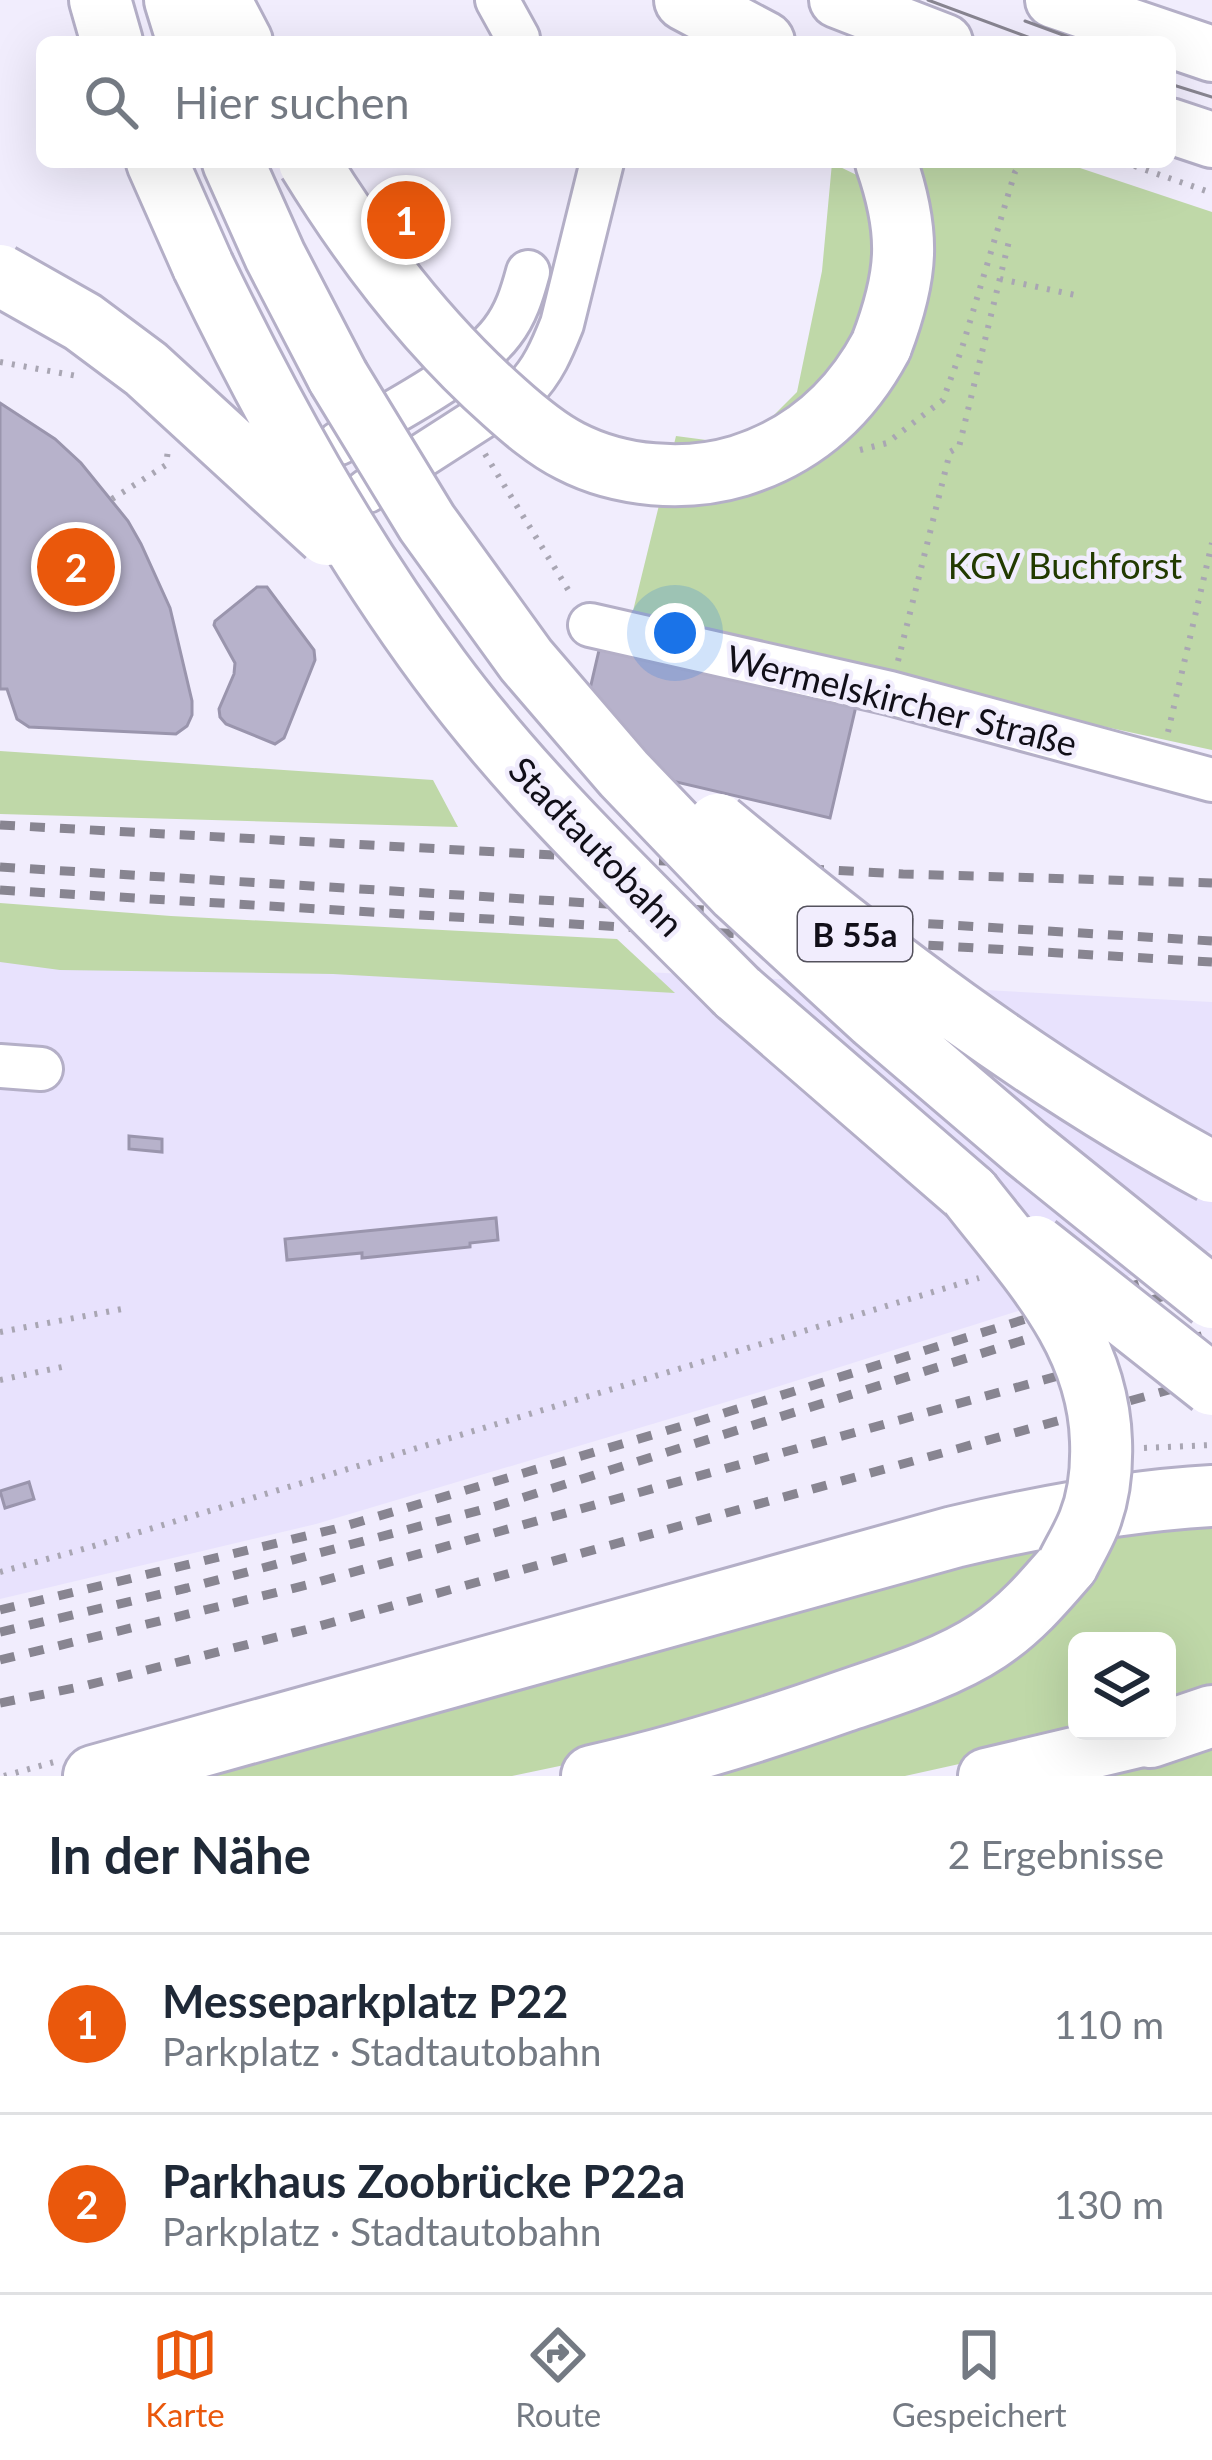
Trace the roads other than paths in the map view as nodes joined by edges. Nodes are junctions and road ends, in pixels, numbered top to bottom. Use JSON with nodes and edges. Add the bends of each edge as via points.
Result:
{"nodes":[{"id":1,"x":100,"y":0,"type":"edge"},
{"id":2,"x":175,"y":0,"type":"edge"},
{"id":3,"x":220,"y":0,"type":"edge"},
{"id":4,"x":497,"y":0,"type":"edge"},
{"id":5,"x":685,"y":0,"type":"edge"},
{"id":6,"x":837,"y":0,"type":"edge"},
{"id":7,"x":1053,"y":0,"type":"edge"},
{"id":8,"x":110,"y":36,"type":"edge"},
{"id":9,"x":186,"y":36,"type":"edge"},
{"id":10,"x":239,"y":36,"type":"edge"},
{"id":11,"x":517,"y":36,"type":"edge"},
{"id":12,"x":753,"y":36,"type":"edge"},
{"id":13,"x":930,"y":36,"type":"edge"},
{"id":14,"x":1159,"y":36,"type":"edge"},
{"id":15,"x":1176,"y":42,"type":"edge"},
{"id":16,"x":1212,"y":54,"type":"edge"},
{"id":17,"x":1176,"y":128,"type":"edge"},
{"id":18,"x":1212,"y":140,"type":"edge"},
{"id":19,"x":160,"y":168,"type":"edge"},
{"id":20,"x":236,"y":168,"type":"edge"},
{"id":21,"x":313,"y":168,"type":"edge"},
{"id":22,"x":601,"y":168,"type":"edge"},
{"id":23,"x":888,"y":168,"type":"edge"},
{"id":24,"x":528,"y":272,"type":"dead end"},
{"id":25,"x":0,"y":275,"type":"edge"},
{"id":26,"x":339,"y":443,"type":"dead end"},
{"id":27,"x":368,"y":491,"type":"dead end"},
{"id":28,"x":369,"y":569,"type":"junction"},
{"id":29,"x":590,"y":625,"type":"road end"},
{"id":30,"x":526,"y":660,"type":"junction"},
{"id":31,"x":1212,"y":780,"type":"edge"},
{"id":32,"x":1212,"y":1172,"type":"edge"},
{"id":33,"x":970,"y":1194,"type":"junction"},
{"id":34,"x":1212,"y":1298,"type":"edge"},
{"id":35,"x":1212,"y":1385,"type":"edge"},
{"id":36,"x":1212,"y":1496,"type":"edge"},
{"id":37,"x":1212,"y":1716,"type":"edge"},
{"id":38,"x":1176,"y":1728,"type":"edge"},
{"id":39,"x":1212,"y":1728,"type":"edge"},
{"id":40,"x":1176,"y":1733,"type":"edge"},
{"id":41,"x":1137,"y":1740,"type":"edge"},
{"id":42,"x":94,"y":1776,"type":"edge"},
{"id":43,"x":592,"y":1776,"type":"edge"},
{"id":44,"x":986,"y":1776,"type":"edge"}],
"edges":[{"from":1,"to":8,"type":"highway"},
{"from":2,"to":9,"type":"highway"},
{"from":3,"to":10,"type":"highway"},
{"from":4,"to":11,"type":"street"},
{"from":5,"to":12,"type":"highway"},
{"from":6,"to":13,"type":"main road"},
{"from":7,"to":14,"type":"main road"},
{"from":15,"to":16,"type":"main road"},
{"from":17,"to":18,"type":"main road"},
{"from":19,"to":28,"type":"highway","name":"Stadtautobahn","bridge":true,"via":[[265,392]]},
{"from":20,"to":30,"type":"highway","name":"Stadtautobahn","number":"B 55a","bridge":true,"via":[[379,447]]},
{"from":21,"to":23,"type":"highway","bridge":true,"via":[[398,290],[527,423],[604,464],[678,476],[723,471],[788,445],[852,393],[881,346],[904,269]]},
{"from":22,"to":27,"type":"street","via":[[562,324],[543,367],[524,389]]},
{"from":24,"to":26,"type":"street","via":[[493,344]]},
{"from":25,"to":28,"type":"highway","bridge":true,"via":[[146,369]]},
{"from":28,"to":33,"type":"highway","name":"Stadtautobahn","bridge":true,"via":[[441,672],[586,841],[737,992]]},
{"from":29,"to":31,"type":"street","name":"Wermelskircher Straße","via":[[890,693]]},
{"from":30,"to":32,"type":"highway","number":"B 55a","bridge":true,"via":[[613,719],[701,810],[980,1028]]},
{"from":30,"to":34,"type":"highway","name":"Stadtautobahn","number":"B 55a","bridge":true,"via":[[788,941]]},
{"from":33,"to":35,"type":"highway","name":"Stadtautobahn","bridge":true},
{"from":33,"to":43,"type":"highway","bridge":true,"via":[[1058,1308],[1093,1379],[1102,1470],[1090,1521],[1068,1564],[986,1643],[933,1668],[757,1732]]},
{"from":36,"to":42,"type":"highway","via":[[1091,1509],[954,1537]]},
{"from":37,"to":38,"type":"highway"},
{"from":39,"to":40,"type":"highway"},
{"from":41,"to":44,"type":"main road"}]}
